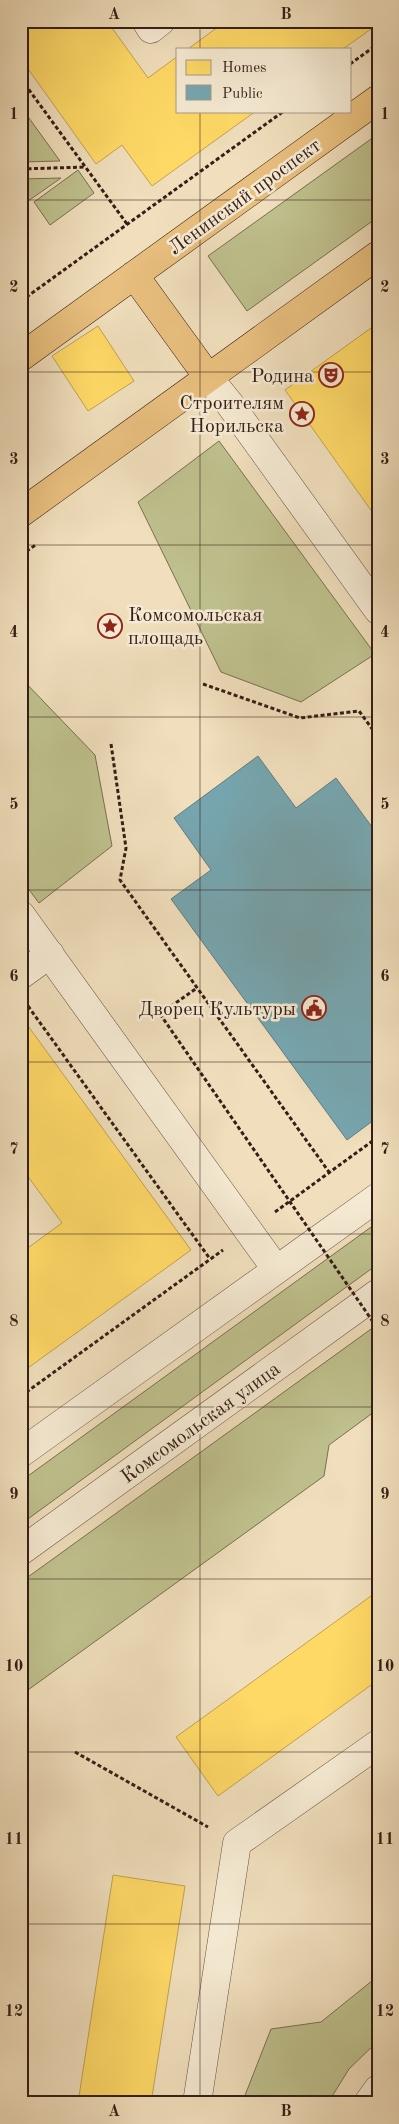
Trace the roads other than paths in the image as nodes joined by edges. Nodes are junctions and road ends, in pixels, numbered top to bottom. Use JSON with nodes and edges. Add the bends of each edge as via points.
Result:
{"nodes":[{"id":1,"x":146,"y":21,"type":"edge"},
{"id":2,"x":161,"y":21,"type":"edge"},
{"id":3,"x":378,"y":99,"type":"edge"},
{"id":4,"x":378,"y":255,"type":"edge"},
{"id":5,"x":134,"y":275,"type":"junction"},
{"id":6,"x":21,"y":357,"type":"edge"},
{"id":7,"x":208,"y":377,"type":"junction"},
{"id":8,"x":21,"y":513,"type":"edge"},
{"id":9,"x":378,"y":610,"type":"edge"},
{"id":10,"x":21,"y":915,"type":"edge"},
{"id":11,"x":50,"y":954,"type":"junction"},
{"id":12,"x":21,"y":975,"type":"edge"},
{"id":13,"x":378,"y":1196,"type":"edge"},
{"id":14,"x":276,"y":1269,"type":"junction"},
{"id":15,"x":378,"y":1293,"type":"edge"},
{"id":16,"x":21,"y":1453,"type":"edge"},
{"id":17,"x":21,"y":1551,"type":"edge"},
{"id":18,"x":378,"y":1744,"type":"edge"},
{"id":19,"x":378,"y":2089,"type":"edge"},
{"id":20,"x":197,"y":2103,"type":"edge"},
{"id":21,"x":368,"y":2103,"type":"edge"}],
"edges":[{"from":1,"to":2,"type":"street","via":[[151,28]]},
{"from":3,"to":5,"type":"main road","name":"Ленинский проспект"},
{"from":4,"to":7,"type":"main road"},
{"from":5,"to":6,"type":"main road","name":"Ленинский проспект"},
{"from":5,"to":7,"type":"main road"},
{"from":7,"to":8,"type":"main road"},
{"from":7,"to":9,"type":"street"},
{"from":10,"to":11,"type":"street"},
{"from":11,"to":12,"type":"street"},
{"from":11,"to":14,"type":"street"},
{"from":13,"to":14,"type":"street"},
{"from":14,"to":16,"type":"street"},
{"from":15,"to":17,"type":"street","name":"Комсомольская улица"},
{"from":18,"to":20,"type":"street","via":[[237,1843]]},
{"from":19,"to":21,"type":"street"}]}
